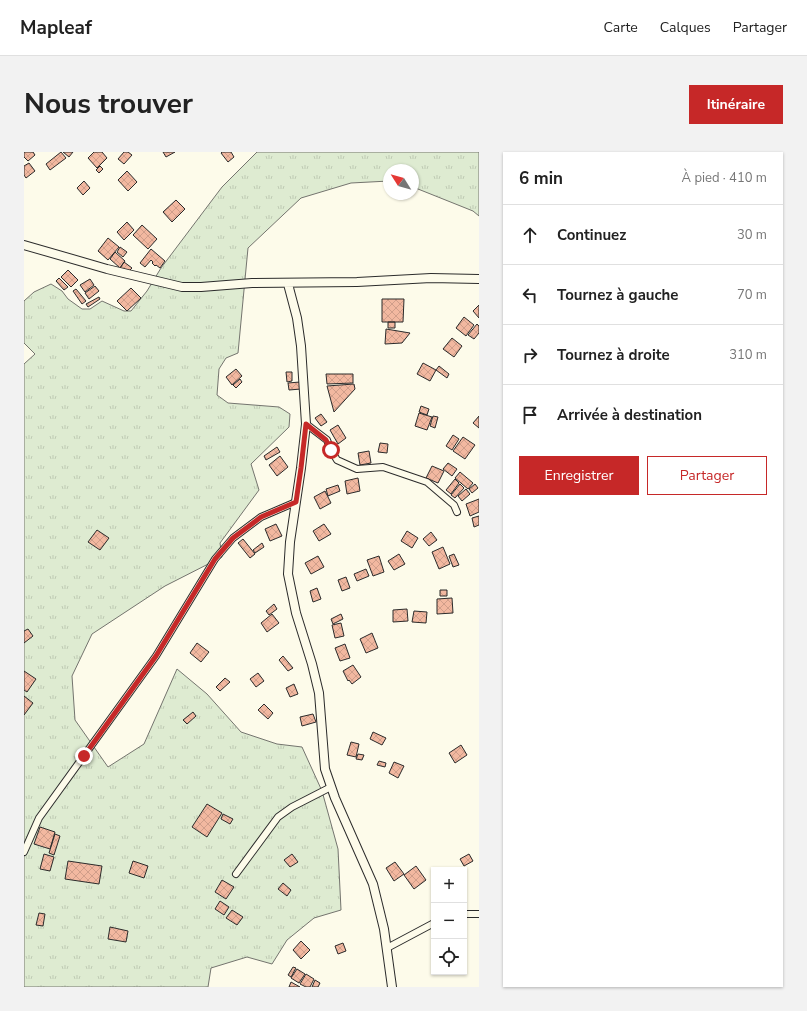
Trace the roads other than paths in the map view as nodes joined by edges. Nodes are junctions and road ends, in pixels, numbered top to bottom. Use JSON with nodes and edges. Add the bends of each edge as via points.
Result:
{"nodes":[{"id":1,"x":24,"y":245,"type":"edge"},
{"id":2,"x":479,"y":279,"type":"edge"},
{"id":3,"x":288,"y":284,"type":"junction"},
{"id":4,"x":306,"y":424,"type":"junction"},
{"id":5,"x":296,"y":502,"type":"junction"},
{"id":6,"x":457,"y":512,"type":"dead end"},
{"id":7,"x":331,"y":787,"type":"junction"},
{"id":8,"x":24,"y":852,"type":"edge"},
{"id":9,"x":236,"y":874,"type":"dead end"},
{"id":10,"x":467,"y":914,"type":"edge"},
{"id":11,"x":479,"y":914,"type":"edge"},
{"id":12,"x":431,"y":925,"type":"edge"},
{"id":13,"x":386,"y":948,"type":"junction"},
{"id":14,"x":392,"y":987,"type":"edge"}],
"edges":[{"from":1,"to":3,"type":"street","via":[[107,270],[182,287],[252,283]]},
{"from":2,"to":3,"type":"street","via":[[431,278]]},
{"from":3,"to":4,"type":"street","via":[[301,346]]},
{"from":4,"to":5,"type":"street"},
{"from":4,"to":6,"type":"street","via":[[326,440],[337,460],[357,469],[383,467],[427,482],[454,505]]},
{"from":5,"to":7,"type":"street","via":[[288,574],[296,613],[319,693],[325,769]]},
{"from":5,"to":8,"type":"street","via":[[261,517],[233,538],[215,559],[156,656],[38,818]]},
{"from":7,"to":9,"type":"street","via":[[278,817]]},
{"from":7,"to":13,"type":"street","via":[[373,884]]},
{"from":10,"to":11,"type":"street"},
{"from":12,"to":13,"type":"street"},
{"from":13,"to":14,"type":"street"}]}
